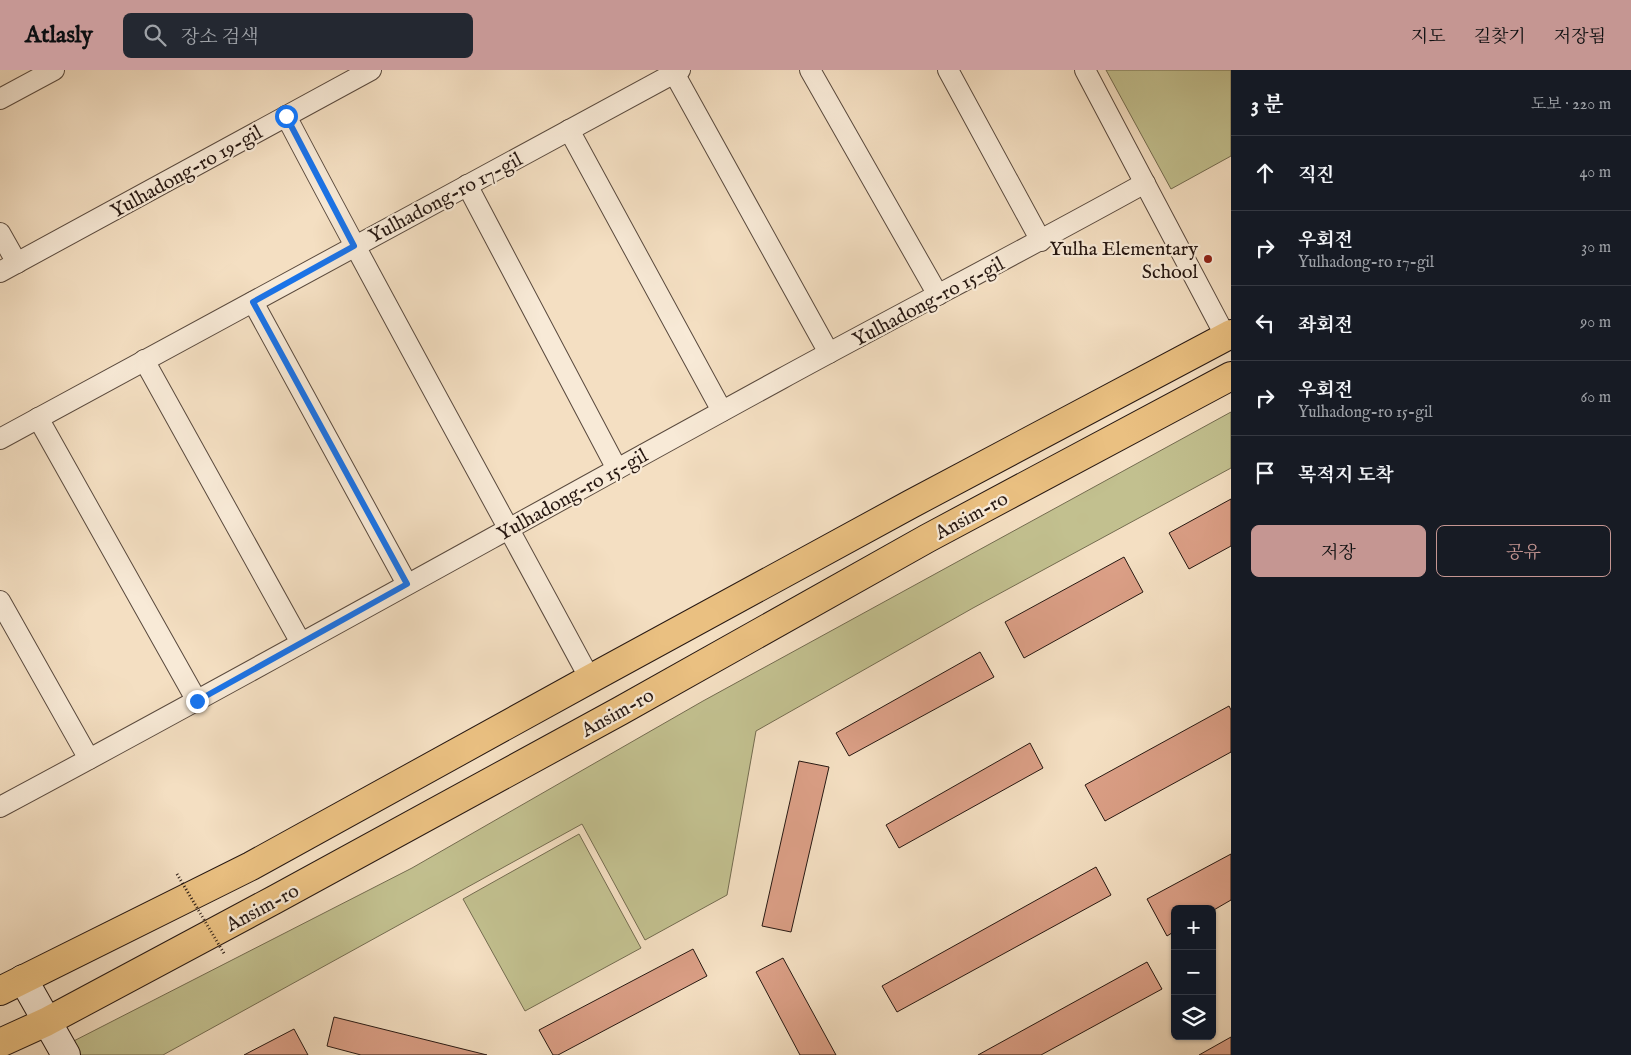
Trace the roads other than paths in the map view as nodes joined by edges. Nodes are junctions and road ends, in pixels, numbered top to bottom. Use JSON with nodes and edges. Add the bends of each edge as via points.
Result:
{"nodes":[{"id":1,"x":54,"y":70,"type":"edge"},
{"id":2,"x":371,"y":70,"type":"edge"},
{"id":3,"x":810,"y":70,"type":"edge"},
{"id":4,"x":948,"y":70,"type":"edge"},
{"id":5,"x":1085,"y":70,"type":"edge"},
{"id":6,"x":677,"y":72,"type":"edge"},
{"id":7,"x":645,"y":78,"type":"edge"},
{"id":8,"x":0,"y":99,"type":"edge"},
{"id":9,"x":286,"y":116,"type":"junction"},
{"id":10,"x":569,"y":130,"type":"junction"},
{"id":11,"x":1145,"y":183,"type":"junction"},
{"id":12,"x":467,"y":185,"type":"junction"},
{"id":13,"x":0,"y":233,"type":"edge"},
{"id":14,"x":1041,"y":241,"type":"junction"},
{"id":15,"x":354,"y":246,"type":"junction"},
{"id":16,"x":8,"y":268,"type":"edge"},
{"id":17,"x":938,"y":295,"type":"junction"},
{"id":18,"x":253,"y":302,"type":"junction"},
{"id":19,"x":1229,"y":335,"type":"edge"},
{"id":20,"x":828,"y":353,"type":"junction"},
{"id":21,"x":144,"y":360,"type":"junction"},
{"id":22,"x":1231,"y":376,"type":"edge"},
{"id":23,"x":722,"y":411,"type":"junction"},
{"id":24,"x":38,"y":418,"type":"junction"},
{"id":25,"x":0,"y":439,"type":"edge"},
{"id":26,"x":616,"y":469,"type":"junction"},
{"id":27,"x":510,"y":528,"type":"junction"},
{"id":28,"x":407,"y":584,"type":"junction"},
{"id":29,"x":0,"y":601,"type":"edge"},
{"id":30,"x":301,"y":644,"type":"junction"},
{"id":31,"x":590,"y":678,"type":"junction"},
{"id":32,"x":197,"y":701,"type":"junction"},
{"id":33,"x":89,"y":759,"type":"junction"},
{"id":34,"x":0,"y":807,"type":"edge"},
{"id":35,"x":11,"y":985,"type":"edge"},
{"id":36,"x":46,"y":1022,"type":"junction"},
{"id":37,"x":0,"y":1043,"type":"edge"},
{"id":38,"x":66,"y":1055,"type":"edge"}],
"edges":[{"from":1,"to":8,"type":"street"},
{"from":2,"to":9,"type":"street","name":"Yulhadong-ro 19-gil"},
{"from":3,"to":17,"type":"street"},
{"from":4,"to":14,"type":"street"},
{"from":5,"to":11,"type":"street"},
{"from":6,"to":7,"type":"street","name":"Yulhadong-ro 17-gil"},
{"from":6,"to":20,"type":"street"},
{"from":7,"to":10,"type":"street","name":"Yulhadong-ro 17-gil"},
{"from":9,"to":15,"type":"street"},
{"from":9,"to":16,"type":"street","name":"Yulhadong-ro 19-gil"},
{"from":10,"to":12,"type":"street","name":"Yulhadong-ro 17-gil"},
{"from":10,"to":23,"type":"street"},
{"from":11,"to":14,"type":"street","name":"Yulhadong-ro 15-gil"},
{"from":11,"to":19,"type":"street"},
{"from":12,"to":15,"type":"street","name":"Yulhadong-ro 17-gil"},
{"from":12,"to":26,"type":"street"},
{"from":13,"to":16,"type":"street"},
{"from":14,"to":17,"type":"street","name":"Yulhadong-ro 15-gil"},
{"from":15,"to":18,"type":"street","name":"Yulhadong-ro 17-gil"},
{"from":15,"to":27,"type":"street"},
{"from":17,"to":20,"type":"street","name":"Yulhadong-ro 15-gil"},
{"from":18,"to":21,"type":"street","name":"Yulhadong-ro 17-gil"},
{"from":18,"to":28,"type":"street"},
{"from":19,"to":31,"type":"main road","name":"Ansim-ro"},
{"from":20,"to":23,"type":"street","name":"Yulhadong-ro 15-gil"},
{"from":21,"to":24,"type":"street","name":"Yulhadong-ro 17-gil"},
{"from":21,"to":30,"type":"street"},
{"from":22,"to":36,"type":"main road","name":"Ansim-ro","via":[[928,538],[611,716]]},
{"from":23,"to":26,"type":"street","name":"Yulhadong-ro 15-gil"},
{"from":24,"to":25,"type":"street","name":"Yulhadong-ro 17-gil"},
{"from":24,"to":32,"type":"street"},
{"from":26,"to":27,"type":"street","name":"Yulhadong-ro 15-gil"},
{"from":27,"to":28,"type":"street","name":"Yulhadong-ro 15-gil"},
{"from":27,"to":31,"type":"street"},
{"from":28,"to":30,"type":"street","name":"Yulhadong-ro 15-gil"},
{"from":29,"to":33,"type":"street"},
{"from":30,"to":32,"type":"street","name":"Yulhadong-ro 15-gil"},
{"from":31,"to":35,"type":"main road","name":"Ansim-ro","via":[[251,866]]},
{"from":32,"to":33,"type":"street","name":"Yulhadong-ro 15-gil"},
{"from":33,"to":34,"type":"street","name":"Yulhadong-ro 15-gil"},
{"from":35,"to":36,"type":"street"},
{"from":36,"to":37,"type":"main road","name":"Ansim-ro"},
{"from":36,"to":38,"type":"street"}]}
